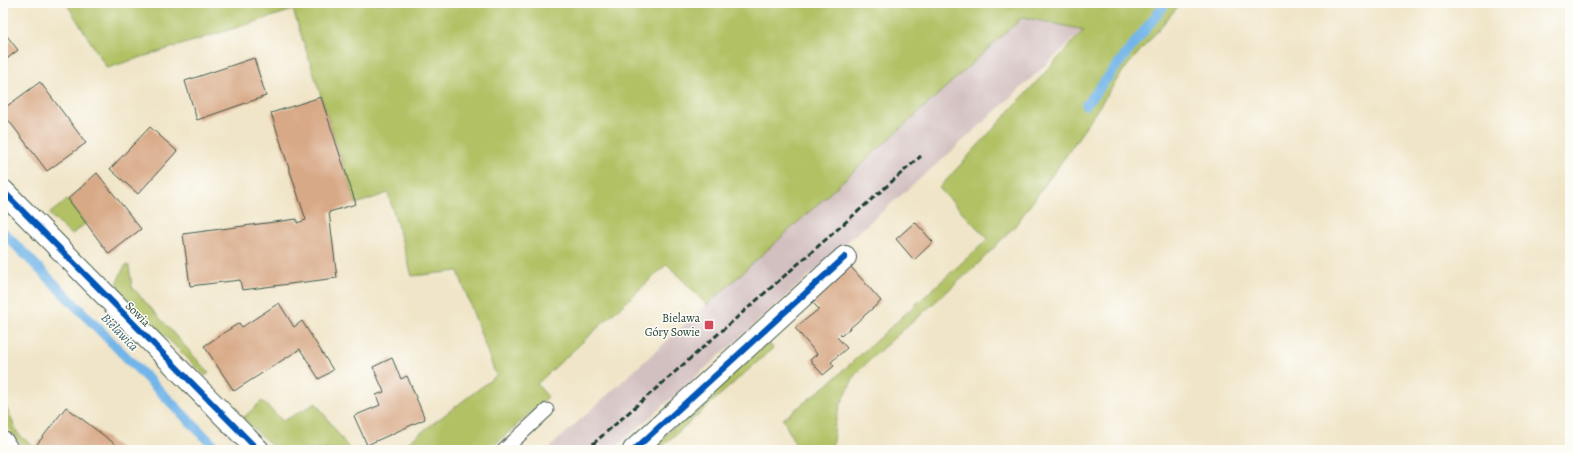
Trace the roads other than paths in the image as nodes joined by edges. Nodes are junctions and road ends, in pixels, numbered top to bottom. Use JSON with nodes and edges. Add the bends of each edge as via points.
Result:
{"nodes":[{"id":1,"x":3,"y":191,"type":"edge"},
{"id":2,"x":845,"y":257,"type":"dead end"},
{"id":3,"x":547,"y":410,"type":"dead end"},
{"id":4,"x":3,"y":442,"type":"edge"},
{"id":5,"x":7,"y":450,"type":"edge"},
{"id":6,"x":258,"y":450,"type":"edge"},
{"id":7,"x":504,"y":450,"type":"edge"},
{"id":8,"x":634,"y":450,"type":"edge"}],
"edges":[{"from":1,"to":6,"type":"street","name":"Sowia"},
{"from":2,"to":8,"type":"street"},
{"from":3,"to":7,"type":"lane"},
{"from":4,"to":5,"type":"street"}]}
